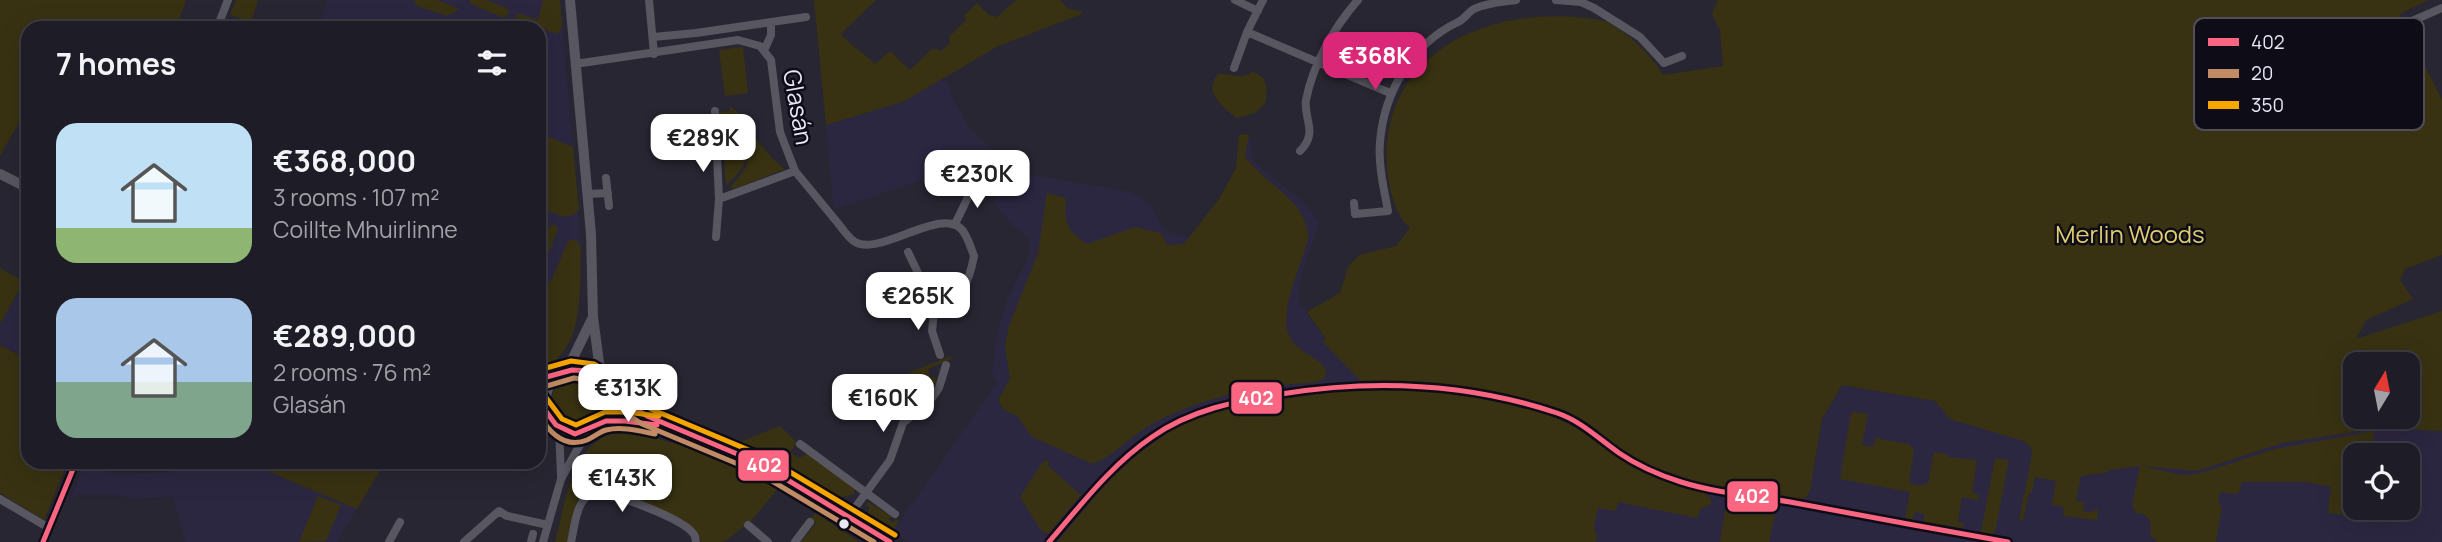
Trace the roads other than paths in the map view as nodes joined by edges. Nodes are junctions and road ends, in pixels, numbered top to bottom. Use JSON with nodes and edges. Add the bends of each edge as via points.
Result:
{"nodes":[{"id":1,"x":228,"y":0,"type":"edge"},
{"id":2,"x":570,"y":0,"type":"edge"},
{"id":3,"x":649,"y":0,"type":"edge"},
{"id":4,"x":1235,"y":0,"type":"edge"},
{"id":5,"x":1263,"y":0,"type":"edge"},
{"id":6,"x":1516,"y":0,"type":"edge"},
{"id":7,"x":1556,"y":0,"type":"edge"},
{"id":8,"x":1355,"y":1,"type":"edge"},
{"id":9,"x":1581,"y":1,"type":"edge"},
{"id":10,"x":2442,"y":8,"type":"edge"},
{"id":11,"x":1258,"y":11,"type":"junction"},
{"id":12,"x":806,"y":17,"type":"dead end"},
{"id":13,"x":2419,"y":18,"type":"edge"},
{"id":14,"x":220,"y":21,"type":"edge"},
{"id":15,"x":771,"y":23,"type":"junction"},
{"id":16,"x":1247,"y":33,"type":"junction"},
{"id":17,"x":689,"y":34,"type":"junction"},
{"id":18,"x":653,"y":37,"type":"junction"},
{"id":19,"x":689,"y":49,"type":"junction"},
{"id":20,"x":764,"y":51,"type":"junction"},
{"id":21,"x":654,"y":54,"type":"junction"},
{"id":22,"x":1682,"y":56,"type":"dead end"},
{"id":23,"x":1319,"y":63,"type":"junction"},
{"id":24,"x":575,"y":64,"type":"junction"},
{"id":25,"x":1234,"y":68,"type":"dead end"},
{"id":26,"x":1390,"y":93,"type":"junction"},
{"id":27,"x":715,"y":111,"type":"dead end"},
{"id":28,"x":1300,"y":151,"type":"dead end"},
{"id":29,"x":795,"y":171,"type":"junction"},
{"id":30,"x":0,"y":174,"type":"edge"},
{"id":31,"x":607,"y":178,"type":"dead end"},
{"id":32,"x":975,"y":183,"type":"dead end"},
{"id":33,"x":21,"y":184,"type":"edge"},
{"id":34,"x":608,"y":193,"type":"junction"},
{"id":35,"x":587,"y":194,"type":"junction"},
{"id":36,"x":719,"y":199,"type":"junction"},
{"id":37,"x":1354,"y":203,"type":"dead end"},
{"id":38,"x":609,"y":206,"type":"dead end"},
{"id":39,"x":955,"y":224,"type":"junction"},
{"id":40,"x":716,"y":237,"type":"dead end"},
{"id":41,"x":908,"y":252,"type":"dead end"},
{"id":42,"x":935,"y":304,"type":"junction"},
{"id":43,"x":593,"y":317,"type":"junction"},
{"id":44,"x":940,"y":355,"type":"dead end"},
{"id":45,"x":946,"y":365,"type":"dead end"},
{"id":46,"x":567,"y":370,"type":"junction"},
{"id":47,"x":546,"y":378,"type":"edge"},
{"id":48,"x":553,"y":378,"type":"junction"},
{"id":49,"x":601,"y":378,"type":"junction"},
{"id":50,"x":546,"y":391,"type":"edge"},
{"id":51,"x":610,"y":391,"type":"junction"},
{"id":52,"x":546,"y":410,"type":"edge"},
{"id":53,"x":603,"y":421,"type":"junction"},
{"id":54,"x":667,"y":426,"type":"junction"},
{"id":55,"x":559,"y":428,"type":"junction"},
{"id":56,"x":587,"y":432,"type":"junction"},
{"id":57,"x":800,"y":443,"type":"dead end"},
{"id":58,"x":73,"y":469,"type":"edge"},
{"id":59,"x":561,"y":479,"type":"junction"},
{"id":60,"x":865,"y":492,"type":"junction"},
{"id":61,"x":0,"y":499,"type":"edge"},
{"id":62,"x":895,"y":514,"type":"dead end"},
{"id":63,"x":849,"y":516,"type":"junction"},
{"id":64,"x":400,"y":522,"type":"dead end"},
{"id":65,"x":810,"y":522,"type":"dead end"},
{"id":66,"x":861,"y":524,"type":"junction"},
{"id":67,"x":548,"y":525,"type":"junction"},
{"id":68,"x":748,"y":525,"type":"dead end"},
{"id":69,"x":49,"y":528,"type":"junction"},
{"id":70,"x":43,"y":542,"type":"edge"},
{"id":71,"x":388,"y":542,"type":"edge"},
{"id":72,"x":464,"y":542,"type":"edge"},
{"id":73,"x":543,"y":542,"type":"edge"},
{"id":74,"x":571,"y":542,"type":"edge"},
{"id":75,"x":696,"y":542,"type":"edge"},
{"id":76,"x":768,"y":542,"type":"edge"},
{"id":77,"x":795,"y":542,"type":"edge"},
{"id":78,"x":874,"y":542,"type":"edge"},
{"id":79,"x":890,"y":542,"type":"edge"}],
"edges":[{"from":1,"to":14,"type":"street"},
{"from":2,"to":24,"type":"main road"},
{"from":3,"to":18,"type":"street"},
{"from":4,"to":11,"type":"street"},
{"from":5,"to":11,"type":"street"},
{"from":6,"to":26,"type":"street","via":[[1471,10],[1466,18],[1449,26],[1413,58]]},
{"from":7,"to":9,"type":"street"},
{"from":8,"to":23,"type":"street"},
{"from":9,"to":22,"type":"street","via":[[1627,27],[1664,63]]},
{"from":10,"to":13,"type":"street"},
{"from":11,"to":16,"type":"street"},
{"from":12,"to":15,"type":"street"},
{"from":15,"to":17,"type":"street"},
{"from":15,"to":20,"type":"street","name":"Glasán"},
{"from":16,"to":23,"type":"street"},
{"from":16,"to":25,"type":"street"},
{"from":17,"to":18,"type":"street"},
{"from":17,"to":19,"type":"street"},
{"from":18,"to":21,"type":"street"},
{"from":19,"to":20,"type":"street","name":"Glasán","via":[[738,40]]},
{"from":19,"to":21,"type":"street","name":"Glasán"},
{"from":20,"to":29,"type":"street","name":"Glasán","via":[[771,60],[780,132]]},
{"from":21,"to":24,"type":"street","name":"Glasán"},
{"from":23,"to":26,"type":"street"},
{"from":23,"to":28,"type":"street","via":[[1306,101],[1308,139]]},
{"from":24,"to":35,"type":"main road"},
{"from":26,"to":37,"type":"street","via":[[1380,143],[1388,211],[1355,214]]},
{"from":27,"to":36,"type":"street"},
{"from":29,"to":36,"type":"street","name":"Glasán"},
{"from":29,"to":39,"type":"street","name":"Glasán","via":[[854,242],[867,246],[926,227]]},
{"from":30,"to":33,"type":"main road"},
{"from":31,"to":34,"type":"street"},
{"from":32,"to":39,"type":"street"},
{"from":34,"to":35,"type":"street"},
{"from":34,"to":38,"type":"street"},
{"from":35,"to":43,"type":"main road"},
{"from":36,"to":40,"type":"street"},
{"from":39,"to":42,"type":"street","via":[[974,256],[972,269],[955,299]]},
{"from":41,"to":42,"type":"street"},
{"from":42,"to":44,"type":"street","via":[[932,331]]},
{"from":43,"to":46,"type":"main road"},
{"from":43,"to":49,"type":"main road"},
{"from":45,"to":60,"type":"street","via":[[935,394],[905,420],[890,460]]},
{"from":46,"to":48,"type":"main road"},
{"from":46,"to":49,"type":"main road","via":[[586,370]]},
{"from":47,"to":48,"type":"main road"},
{"from":48,"to":50,"type":"main road"},
{"from":49,"to":51,"type":"main road"},
{"from":51,"to":53,"type":"main road"},
{"from":51,"to":54,"type":"main road"},
{"from":52,"to":55,"type":"main road"},
{"from":53,"to":54,"type":"main road"},
{"from":53,"to":56,"type":"main road"},
{"from":54,"to":63,"type":"main road","via":[[751,459]]},
{"from":55,"to":56,"type":"main road"},
{"from":55,"to":59,"type":"street"},
{"from":56,"to":59,"type":"street"},
{"from":57,"to":60,"type":"street"},
{"from":58,"to":69,"type":"street"},
{"from":59,"to":67,"type":"street"},
{"from":60,"to":62,"type":"street"},
{"from":60,"to":63,"type":"street"},
{"from":61,"to":69,"type":"street"},
{"from":63,"to":66,"type":"main road"},
{"from":64,"to":71,"type":"street"},
{"from":65,"to":77,"type":"street"},
{"from":66,"to":78,"type":"street"},
{"from":66,"to":79,"type":"main road"},
{"from":67,"to":72,"type":"street","via":[[499,511]]},
{"from":67,"to":73,"type":"street"},
{"from":68,"to":76,"type":"street"},
{"from":69,"to":70,"type":"street"},
{"from":74,"to":75,"type":"street","via":[[582,501],[594,494],[623,499],[668,517],[693,532]]}]}
